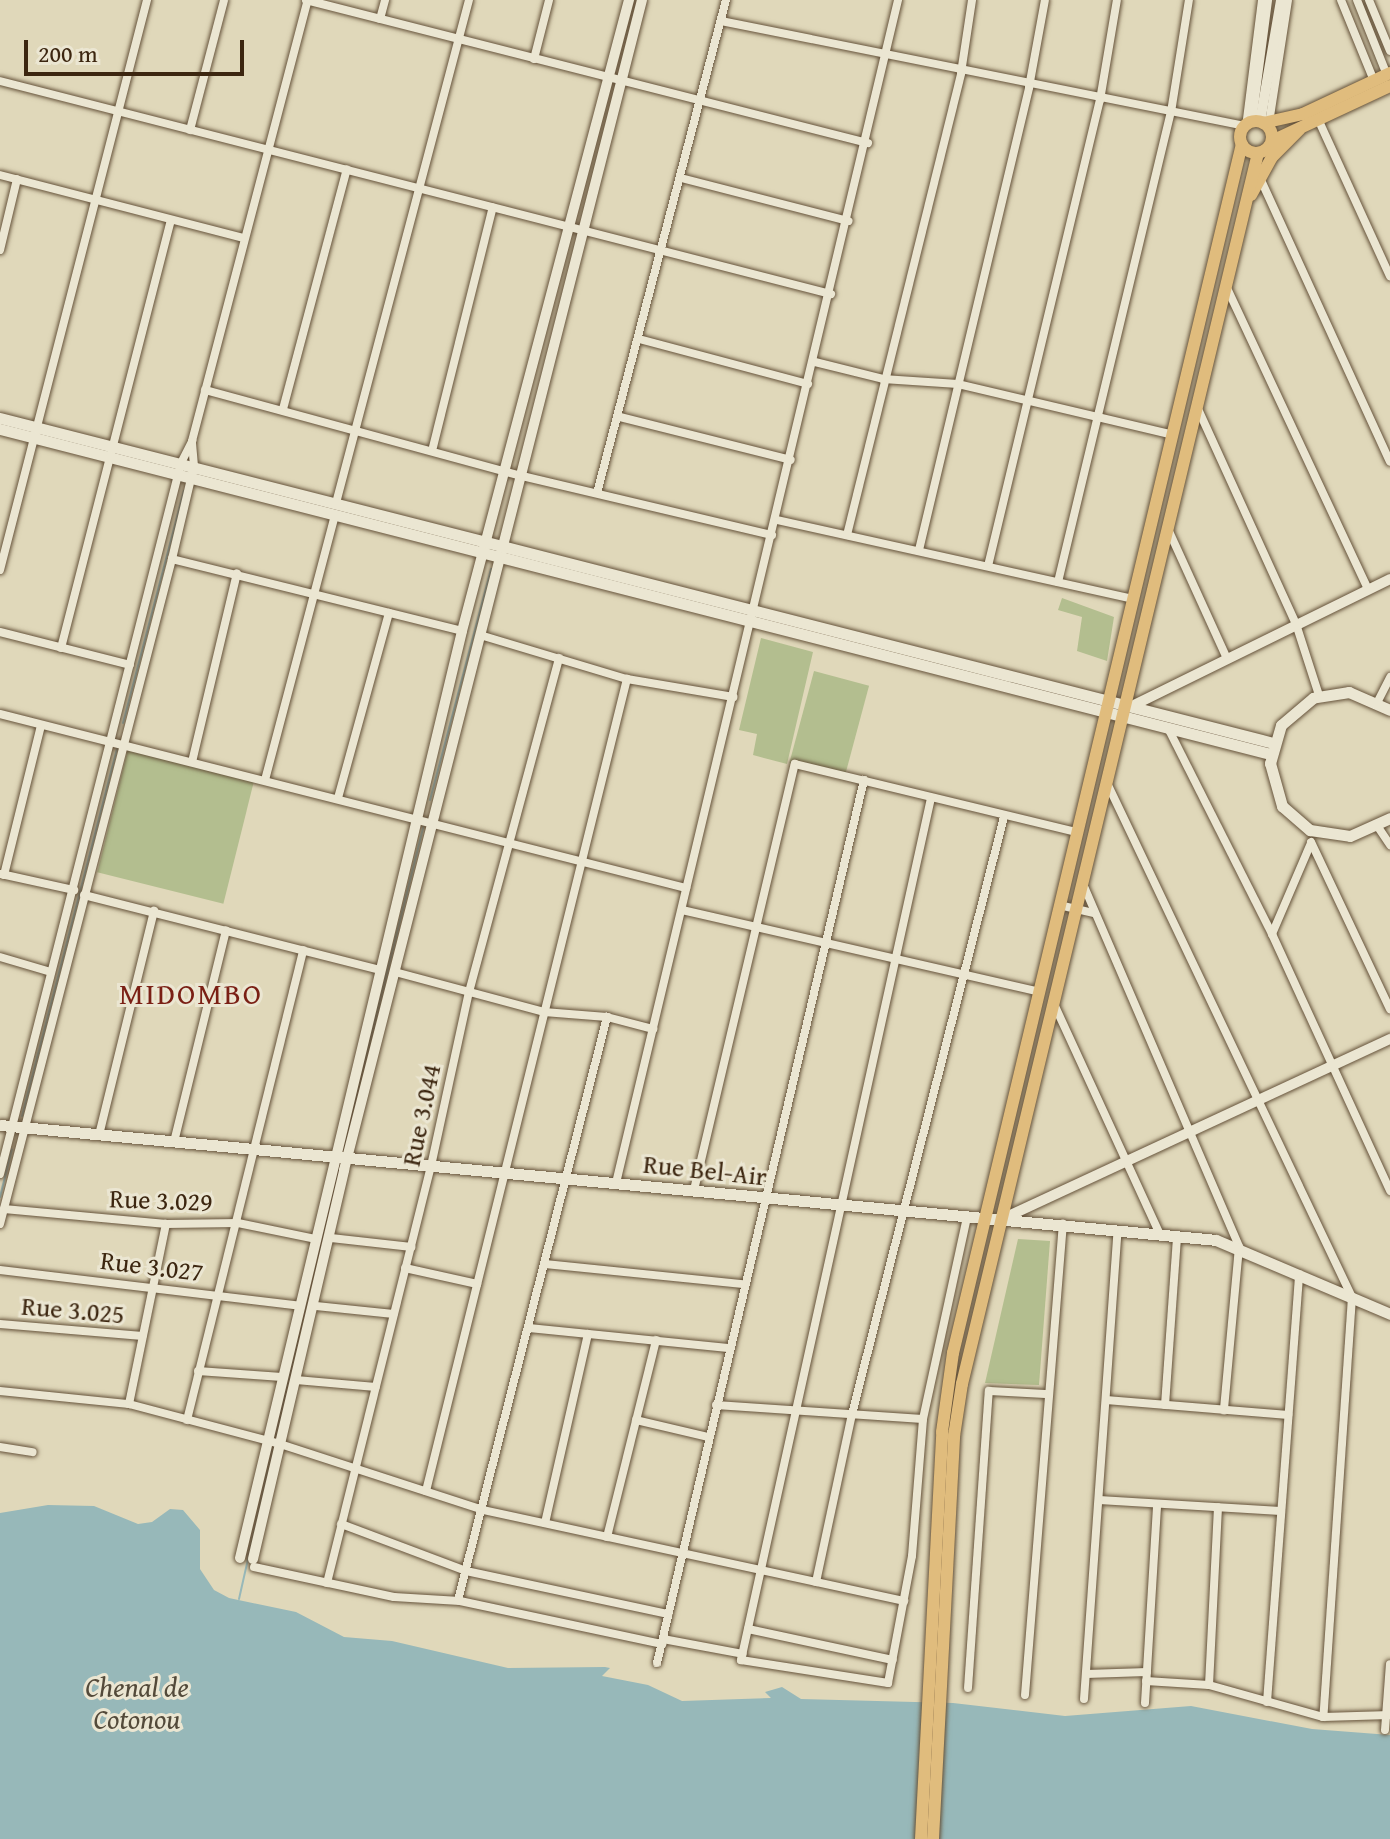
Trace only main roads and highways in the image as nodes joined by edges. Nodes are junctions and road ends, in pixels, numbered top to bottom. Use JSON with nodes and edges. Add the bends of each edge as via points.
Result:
{"nodes":[{"id":1,"x":1389,"y":78,"type":"edge"},
{"id":2,"x":1311,"y":122,"type":"junction"},
{"id":3,"x":1256,"y":123,"type":"junction"},
{"id":4,"x":1272,"y":141,"type":"junction"},
{"id":5,"x":1242,"y":144,"type":"junction"},
{"id":6,"x":1258,"y":153,"type":"junction"},
{"id":7,"x":1240,"y":225,"type":"junction"},
{"id":8,"x":0,"y":418,"type":"edge"},
{"id":9,"x":0,"y":429,"type":"edge"},
{"id":10,"x":35,"y":432,"type":"junction"},
{"id":11,"x":335,"y":509,"type":"junction"},
{"id":12,"x":500,"y":552,"type":"junction"},
{"id":13,"x":1105,"y":707,"type":"junction"},
{"id":14,"x":1124,"y":710,"type":"junction"},
{"id":15,"x":1390,"y":710,"type":"edge"},
{"id":16,"x":1272,"y":748,"type":"junction"},
{"id":17,"x":1390,"y":818,"type":"edge"},
{"id":18,"x":12,"y":1126,"type":"edge"},
{"id":19,"x":983,"y":1218,"type":"junction"},
{"id":20,"x":1002,"y":1219,"type":"junction"},
{"id":21,"x":1390,"y":1314,"type":"edge"},
{"id":22,"x":935,"y":1683,"type":"junction"},
{"id":23,"x":921,"y":1839,"type":"edge"},
{"id":24,"x":933,"y":1839,"type":"edge"}],
"edges":[{"from":1,"to":2,"type":"main road"},
{"from":1,"to":3,"type":"main road"},
{"from":2,"to":4,"type":"main road"},
{"from":2,"to":7,"type":"main road","via":[[1278,150]]},
{"from":3,"to":4,"type":"main road"},
{"from":3,"to":5,"type":"main road"},
{"from":4,"to":6,"type":"main road"},
{"from":5,"to":6,"type":"main road"},
{"from":5,"to":13,"type":"main road"},
{"from":6,"to":7,"type":"main road"},
{"from":7,"to":14,"type":"main road"},
{"from":8,"to":10,"type":"main road"},
{"from":9,"to":10,"type":"main road"},
{"from":10,"to":11,"type":"main road"},
{"from":11,"to":12,"type":"main road","via":[[483,554]]},
{"from":11,"to":12,"type":"main road","via":[[487,542]]},
{"from":12,"to":13,"type":"main road"},
{"from":13,"to":14,"type":"main road"},
{"from":13,"to":19,"type":"main road"},
{"from":14,"to":16,"type":"main road"},
{"from":14,"to":16,"type":"main road","via":[[1169,730]]},
{"from":14,"to":20,"type":"main road"},
{"from":15,"to":16,"type":"main road","via":[[1349,692],[1319,695],[1290,714]]},
{"from":16,"to":17,"type":"main road","via":[[1278,799],[1310,836],[1345,837]]},
{"from":18,"to":19,"type":"main road","name":"Rue Bel-Air"},
{"from":19,"to":20,"type":"main road","name":"Rue Bel-Air"},
{"from":19,"to":22,"type":"main road","via":[[944,1409]]},
{"from":20,"to":21,"type":"main road","name":"Rue Bel-Air","via":[[1239,1247]]},
{"from":20,"to":22,"type":"main road","via":[[967,1354],[954,1436]]},
{"from":22,"to":23,"type":"main road"},
{"from":22,"to":24,"type":"main road"}]}
